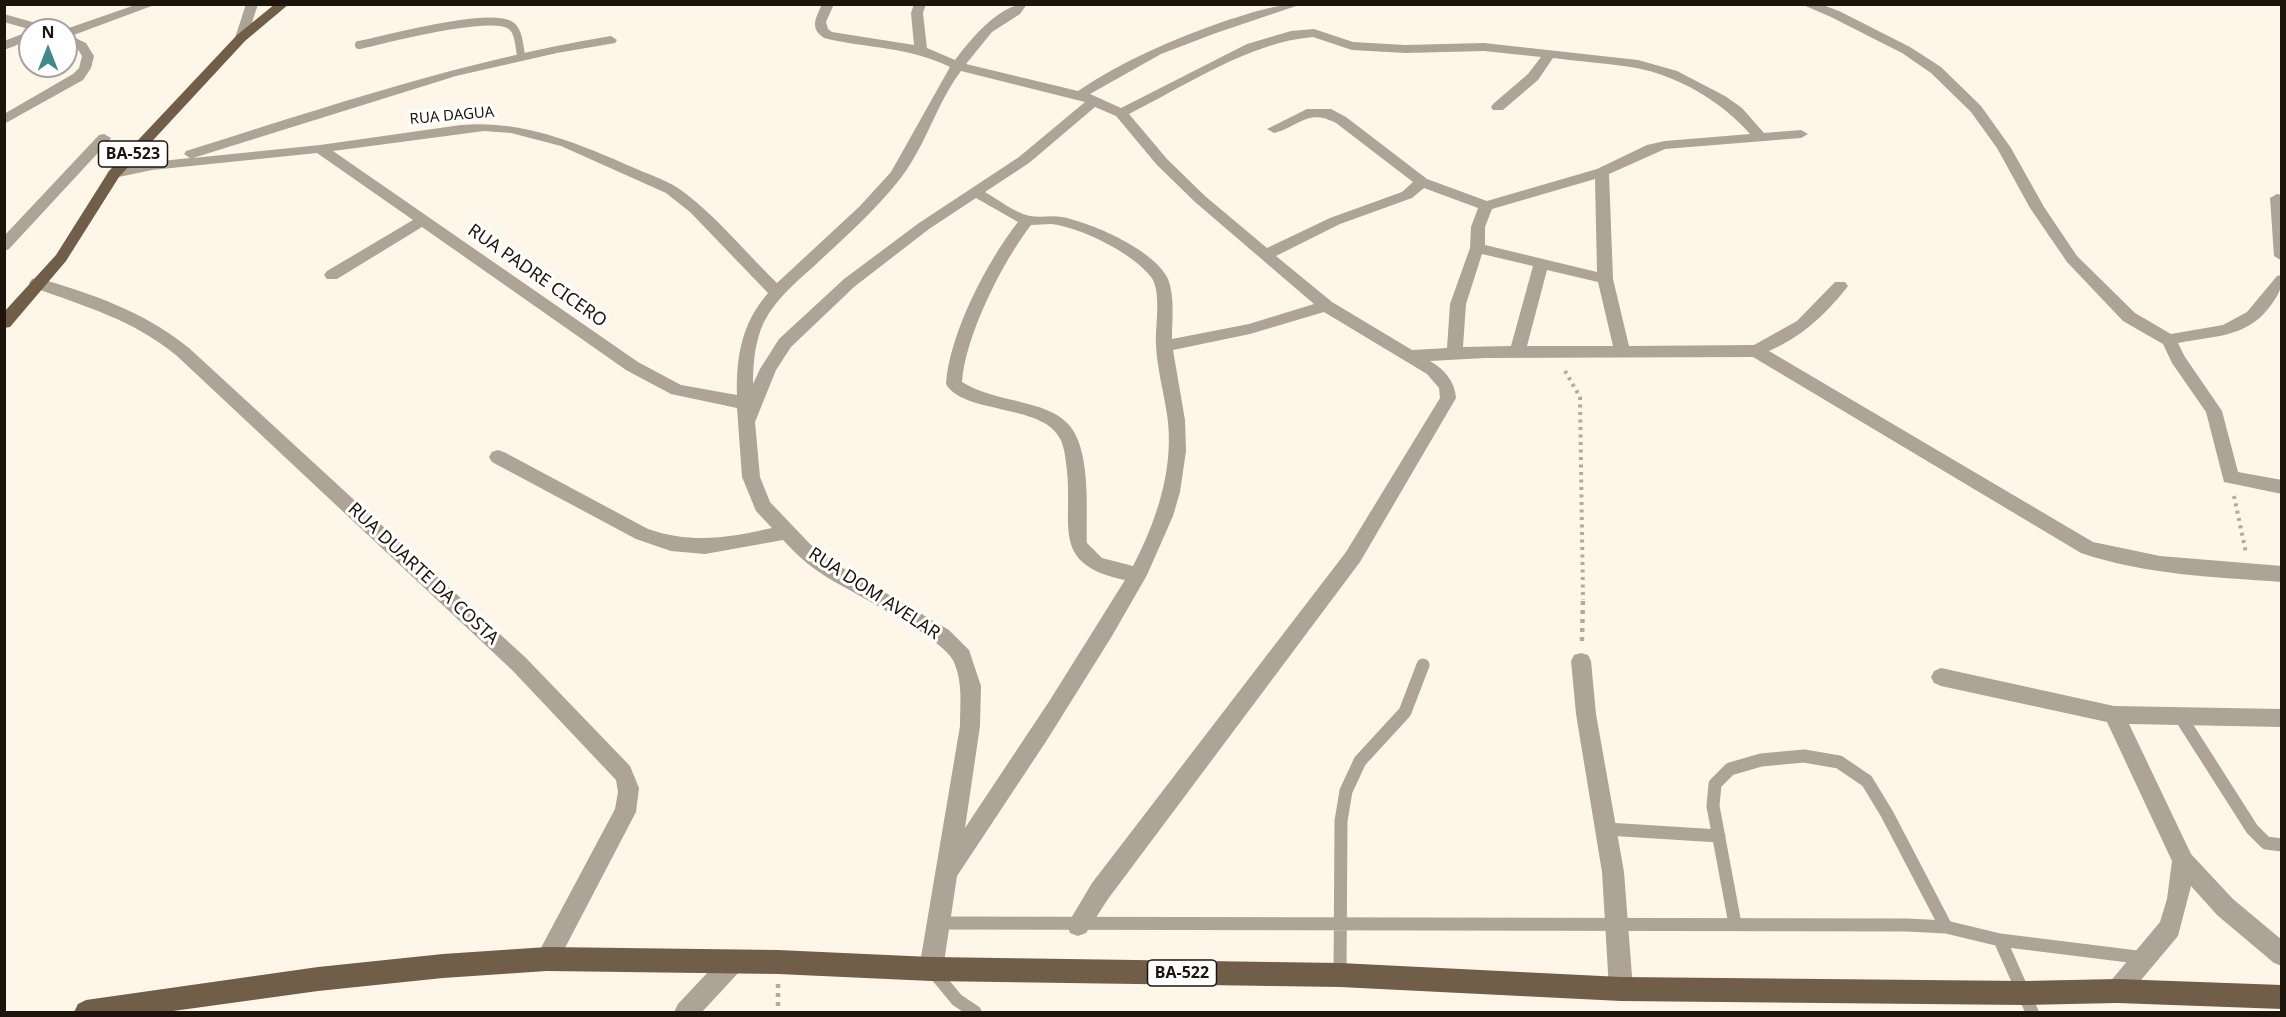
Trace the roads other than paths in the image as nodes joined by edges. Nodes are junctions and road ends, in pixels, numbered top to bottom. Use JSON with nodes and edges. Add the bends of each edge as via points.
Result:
{"nodes":[{"id":1,"x":151,"y":4,"type":"edge"},
{"id":2,"x":252,"y":4,"type":"edge"},
{"id":3,"x":283,"y":4,"type":"edge"},
{"id":4,"x":828,"y":4,"type":"edge"},
{"id":5,"x":920,"y":4,"type":"edge"},
{"id":6,"x":1021,"y":4,"type":"edge"},
{"id":7,"x":1296,"y":4,"type":"edge"},
{"id":8,"x":1807,"y":4,"type":"edge"},
{"id":9,"x":78,"y":29,"type":"edge"},
{"id":10,"x":241,"y":38,"type":"junction"},
{"id":11,"x":18,"y":40,"type":"edge"},
{"id":12,"x":611,"y":40,"type":"dead end"},
{"id":13,"x":358,"y":45,"type":"dead end"},
{"id":14,"x":4,"y":46,"type":"edge"},
{"id":15,"x":78,"y":46,"type":"edge"},
{"id":16,"x":921,"y":51,"type":"junction"},
{"id":17,"x":1551,"y":53,"type":"junction"},
{"id":18,"x":521,"y":55,"type":"junction"},
{"id":19,"x":957,"y":66,"type":"junction"},
{"id":20,"x":78,"y":77,"type":"edge"},
{"id":21,"x":76,"y":78,"type":"edge"},
{"id":22,"x":1088,"y":97,"type":"junction"},
{"id":23,"x":1498,"y":107,"type":"dead end"},
{"id":24,"x":1121,"y":113,"type":"junction"},
{"id":25,"x":4,"y":120,"type":"edge"},
{"id":26,"x":1274,"y":129,"type":"dead end"},
{"id":27,"x":1800,"y":134,"type":"dead end"},
{"id":28,"x":1758,"y":136,"type":"junction"},
{"id":29,"x":104,"y":138,"type":"dead end"},
{"id":30,"x":320,"y":149,"type":"junction"},
{"id":31,"x":152,"y":166,"type":"junction"},
{"id":32,"x":1602,"y":172,"type":"junction"},
{"id":33,"x":114,"y":174,"type":"junction"},
{"id":34,"x":1422,"y":182,"type":"junction"},
{"id":35,"x":975,"y":192,"type":"junction"},
{"id":36,"x":2277,"y":198,"type":"dead end"},
{"id":37,"x":1486,"y":206,"type":"junction"},
{"id":38,"x":422,"y":220,"type":"junction"},
{"id":39,"x":1027,"y":220,"type":"junction"},
{"id":40,"x":4,"y":246,"type":"edge"},
{"id":41,"x":1477,"y":248,"type":"junction"},
{"id":42,"x":1265,"y":255,"type":"junction"},
{"id":43,"x":2282,"y":256,"type":"edge"},
{"id":44,"x":1541,"y":264,"type":"junction"},
{"id":45,"x":332,"y":274,"type":"dead end"},
{"id":46,"x":1605,"y":279,"type":"junction"},
{"id":47,"x":2282,"y":280,"type":"edge"},
{"id":48,"x":38,"y":283,"type":"junction"},
{"id":49,"x":1840,"y":286,"type":"dead end"},
{"id":50,"x":776,"y":292,"type":"junction"},
{"id":51,"x":1326,"y":306,"type":"junction"},
{"id":52,"x":4,"y":323,"type":"edge"},
{"id":53,"x":2169,"y":340,"type":"junction"},
{"id":54,"x":1164,"y":346,"type":"junction"},
{"id":55,"x":1622,"y":351,"type":"junction"},
{"id":56,"x":1756,"y":351,"type":"junction"},
{"id":57,"x":1517,"y":352,"type":"junction"},
{"id":58,"x":1455,"y":353,"type":"junction"},
{"id":59,"x":1410,"y":356,"type":"junction"},
{"id":60,"x":745,"y":403,"type":"junction"},
{"id":61,"x":746,"y":422,"type":"junction"},
{"id":62,"x":498,"y":457,"type":"dead end"},
{"id":63,"x":2282,"y":487,"type":"edge"},
{"id":64,"x":785,"y":532,"type":"junction"},
{"id":65,"x":2282,"y":574,"type":"edge"},
{"id":66,"x":1138,"y":575,"type":"junction"},
{"id":67,"x":1581,"y":661,"type":"road end"},
{"id":68,"x":1423,"y":665,"type":"dead end"},
{"id":69,"x":1941,"y":677,"type":"dead end"},
{"id":70,"x":2114,"y":715,"type":"junction"},
{"id":71,"x":2180,"y":716,"type":"junction"},
{"id":72,"x":2282,"y":718,"type":"edge"},
{"id":73,"x":1607,"y":829,"type":"junction"},
{"id":74,"x":1719,"y":836,"type":"junction"},
{"id":75,"x":2282,"y":845,"type":"edge"},
{"id":76,"x":2183,"y":861,"type":"junction"},
{"id":77,"x":948,"y":872,"type":"junction"},
{"id":78,"x":939,"y":923,"type":"junction"},
{"id":79,"x":1618,"y":923,"type":"junction"},
{"id":80,"x":1735,"y":924,"type":"junction"},
{"id":81,"x":1078,"y":925,"type":"junction"},
{"id":82,"x":1340,"y":925,"type":"junction"},
{"id":83,"x":1946,"y":927,"type":"junction"},
{"id":84,"x":2000,"y":940,"type":"junction"},
{"id":85,"x":2282,"y":955,"type":"edge"},
{"id":86,"x":2145,"y":958,"type":"junction"},
{"id":87,"x":547,"y":959,"type":"junction"},
{"id":88,"x":733,"y":962,"type":"junction"},
{"id":89,"x":931,"y":969,"type":"junction"},
{"id":90,"x":1340,"y":975,"type":"junction"},
{"id":91,"x":1621,"y":989,"type":"junction"},
{"id":92,"x":2117,"y":991,"type":"junction"},
{"id":93,"x":2282,"y":996,"type":"edge"},
{"id":94,"x":2028,"y":1003,"type":"edge"},
{"id":95,"x":86,"y":1012,"type":"edge"},
{"id":96,"x":686,"y":1012,"type":"edge"},
{"id":97,"x":975,"y":1012,"type":"edge"}],
"edges":[{"from":1,"to":9,"type":"street"},
{"from":2,"to":10,"type":"street"},
{"from":3,"to":10,"type":"main road","number":"BA-523"},
{"from":4,"to":16,"type":"street","via":[[820,22],[822,31],[828,35]]},
{"from":5,"to":16,"type":"street","via":[[916,13]]},
{"from":6,"to":19,"type":"street","via":[[992,26]]},
{"from":7,"to":22,"type":"street","name":"RUA DOM AVELAR","via":[[1137,59],[1118,69]]},
{"from":8,"to":53,"type":"street","via":[[1890,41],[1956,87],[1992,128],[2037,208],[2072,259],[2129,317]]},
{"from":10,"to":33,"type":"main road","number":"BA-523"},
{"from":11,"to":14,"type":"street"},
{"from":12,"to":18,"type":"street","name":"RUA DAGUA"},
{"from":13,"to":18,"type":"lane","via":[[495,21],[514,29]]},
{"from":15,"to":20,"type":"street","via":[[86,51],[87,62]]},
{"from":16,"to":19,"type":"street"},
{"from":17,"to":23,"type":"street","via":[[1533,77]]},
{"from":17,"to":24,"type":"street","via":[[1455,46],[1365,47],[1341,43],[1322,34],[1298,34],[1272,39],[1231,55]]},
{"from":17,"to":28,"type":"street","via":[[1638,64],[1672,74],[1729,105]]},
{"from":18,"to":31,"type":"street","name":"RUA DAGUA"},
{"from":19,"to":22,"type":"street"},
{"from":19,"to":50,"type":"street","via":[[896,175]]},
{"from":21,"to":25,"type":"street"},
{"from":22,"to":24,"type":"street"},
{"from":22,"to":35,"type":"street","name":"RUA DOM AVELAR","via":[[1024,160]]},
{"from":24,"to":42,"type":"street","via":[[1178,178]]},
{"from":26,"to":34,"type":"street","via":[[1312,112],[1326,112]]},
{"from":27,"to":28,"type":"street"},
{"from":28,"to":32,"type":"street","via":[[1665,145]]},
{"from":29,"to":40,"type":"street"},
{"from":30,"to":31,"type":"street","name":"RUA DAGUA"},
{"from":30,"to":38,"type":"street","name":"RUA PADRE CICERO"},
{"from":30,"to":50,"type":"street","name":"RUA DAGUA","via":[[484,127],[511,129],[566,143],[684,199]]},
{"from":31,"to":33,"type":"street","name":"RUA DAGUA"},
{"from":32,"to":37,"type":"street"},
{"from":32,"to":46,"type":"street"},
{"from":33,"to":48,"type":"main road","number":"BA-523","via":[[61,258]]},
{"from":34,"to":37,"type":"street"},
{"from":34,"to":42,"type":"street","via":[[1407,195],[1335,221]]},
{"from":35,"to":39,"type":"street"},
{"from":35,"to":61,"type":"street","name":"RUA DOM AVELAR","via":[[849,284],[785,343],[768,369]]},
{"from":36,"to":43,"type":"street"},
{"from":37,"to":41,"type":"street","via":[[1478,227]]},
{"from":38,"to":45,"type":"street"},
{"from":38,"to":60,"type":"street","name":"RUA PADRE CICERO","via":[[632,366],[687,392]]},
{"from":39,"to":54,"type":"street","via":[[1053,219],[1082,227],[1150,267],[1160,277],[1163,289]]},
{"from":39,"to":66,"type":"street","via":[[1002,251],[989,278],[955,366],[954,384],[967,392],[1040,415],[1065,430],[1075,473],[1078,544],[1083,554],[1100,565]]},
{"from":41,"to":44,"type":"street"},
{"from":41,"to":58,"type":"street","via":[[1458,304]]},
{"from":42,"to":51,"type":"street"},
{"from":44,"to":46,"type":"street"},
{"from":44,"to":57,"type":"street"},
{"from":46,"to":55,"type":"street"},
{"from":47,"to":53,"type":"street","via":[[2245,324]]},
{"from":48,"to":52,"type":"main road","number":"BA-523"},
{"from":48,"to":87,"type":"street","name":"RUA DUARTE DA COSTA","via":[[126,315],[167,340],[227,391],[519,664],[623,773],[630,797],[625,812]]},
{"from":49,"to":56,"type":"street","via":[[1804,326]]},
{"from":50,"to":60,"type":"street","via":[[751,334]]},
{"from":51,"to":54,"type":"street","via":[[1250,329]]},
{"from":51,"to":59,"type":"street"},
{"from":53,"to":63,"type":"street","via":[[2214,411],[2230,477]]},
{"from":54,"to":66,"type":"street","via":[[1176,407],[1176,466],[1161,524]]},
{"from":55,"to":56,"type":"street"},
{"from":55,"to":57,"type":"street"},
{"from":56,"to":65,"type":"street","via":[[2088,548],[2160,565]]},
{"from":57,"to":58,"type":"street"},
{"from":58,"to":59,"type":"street"},
{"from":59,"to":81,"type":"street","via":[[1433,370],[1447,387],[1443,410],[1353,557]]},
{"from":60,"to":61,"type":"street"},
{"from":61,"to":64,"type":"street","name":"RUA DOM AVELAR","via":[[752,477],[762,506]]},
{"from":62,"to":64,"type":"street","via":[[642,534],[671,544],[705,547]]},
{"from":64,"to":77,"type":"street","name":"RUA DOM AVELAR","via":[[829,569],[942,636],[962,656],[971,686],[970,726]]},
{"from":66,"to":77,"type":"street","via":[[1071,686]]},
{"from":67,"to":73,"type":"street","via":[[1586,714]]},
{"from":68,"to":82,"type":"lane","via":[[1405,712],[1360,760],[1346,791],[1341,821]]},
{"from":69,"to":70,"type":"street"},
{"from":70,"to":71,"type":"street"},
{"from":70,"to":76,"type":"street"},
{"from":71,"to":72,"type":"street"},
{"from":71,"to":75,"type":"lane","via":[[2252,829],[2266,843]]},
{"from":73,"to":74,"type":"lane"},
{"from":73,"to":79,"type":"street"},
{"from":74,"to":80,"type":"lane"},
{"from":74,"to":83,"type":"lane","via":[[1713,806],[1715,784],[1730,769],[1761,760],[1804,756],[1839,762],[1867,781]]},
{"from":76,"to":85,"type":"street","via":[[2224,907]]},
{"from":76,"to":86,"type":"street","via":[[2169,928]]},
{"from":77,"to":78,"type":"street","name":"RUA DOM AVELAR"},
{"from":78,"to":81,"type":"lane"},
{"from":78,"to":89,"type":"street","name":"RUA DOM AVELAR"},
{"from":79,"to":80,"type":"lane"},
{"from":79,"to":82,"type":"lane"},
{"from":79,"to":91,"type":"street"},
{"from":80,"to":83,"type":"lane"},
{"from":81,"to":82,"type":"lane"},
{"from":82,"to":90,"type":"lane"},
{"from":83,"to":84,"type":"lane"},
{"from":84,"to":86,"type":"lane"},
{"from":84,"to":94,"type":"lane"},
{"from":86,"to":92,"type":"street"},
{"from":87,"to":88,"type":"main road","number":"BA-522"},
{"from":87,"to":95,"type":"main road","number":"BA-522","via":[[318,979]]},
{"from":88,"to":89,"type":"main road","number":"BA-522"},
{"from":88,"to":96,"type":"street"},
{"from":89,"to":90,"type":"main road","number":"BA-522"},
{"from":89,"to":97,"type":"lane","via":[[957,1000]]},
{"from":90,"to":91,"type":"main road","number":"BA-522"},
{"from":91,"to":94,"type":"main road","number":"BA-522"},
{"from":92,"to":93,"type":"main road","number":"BA-522"},
{"from":92,"to":94,"type":"main road","number":"BA-522"}]}
